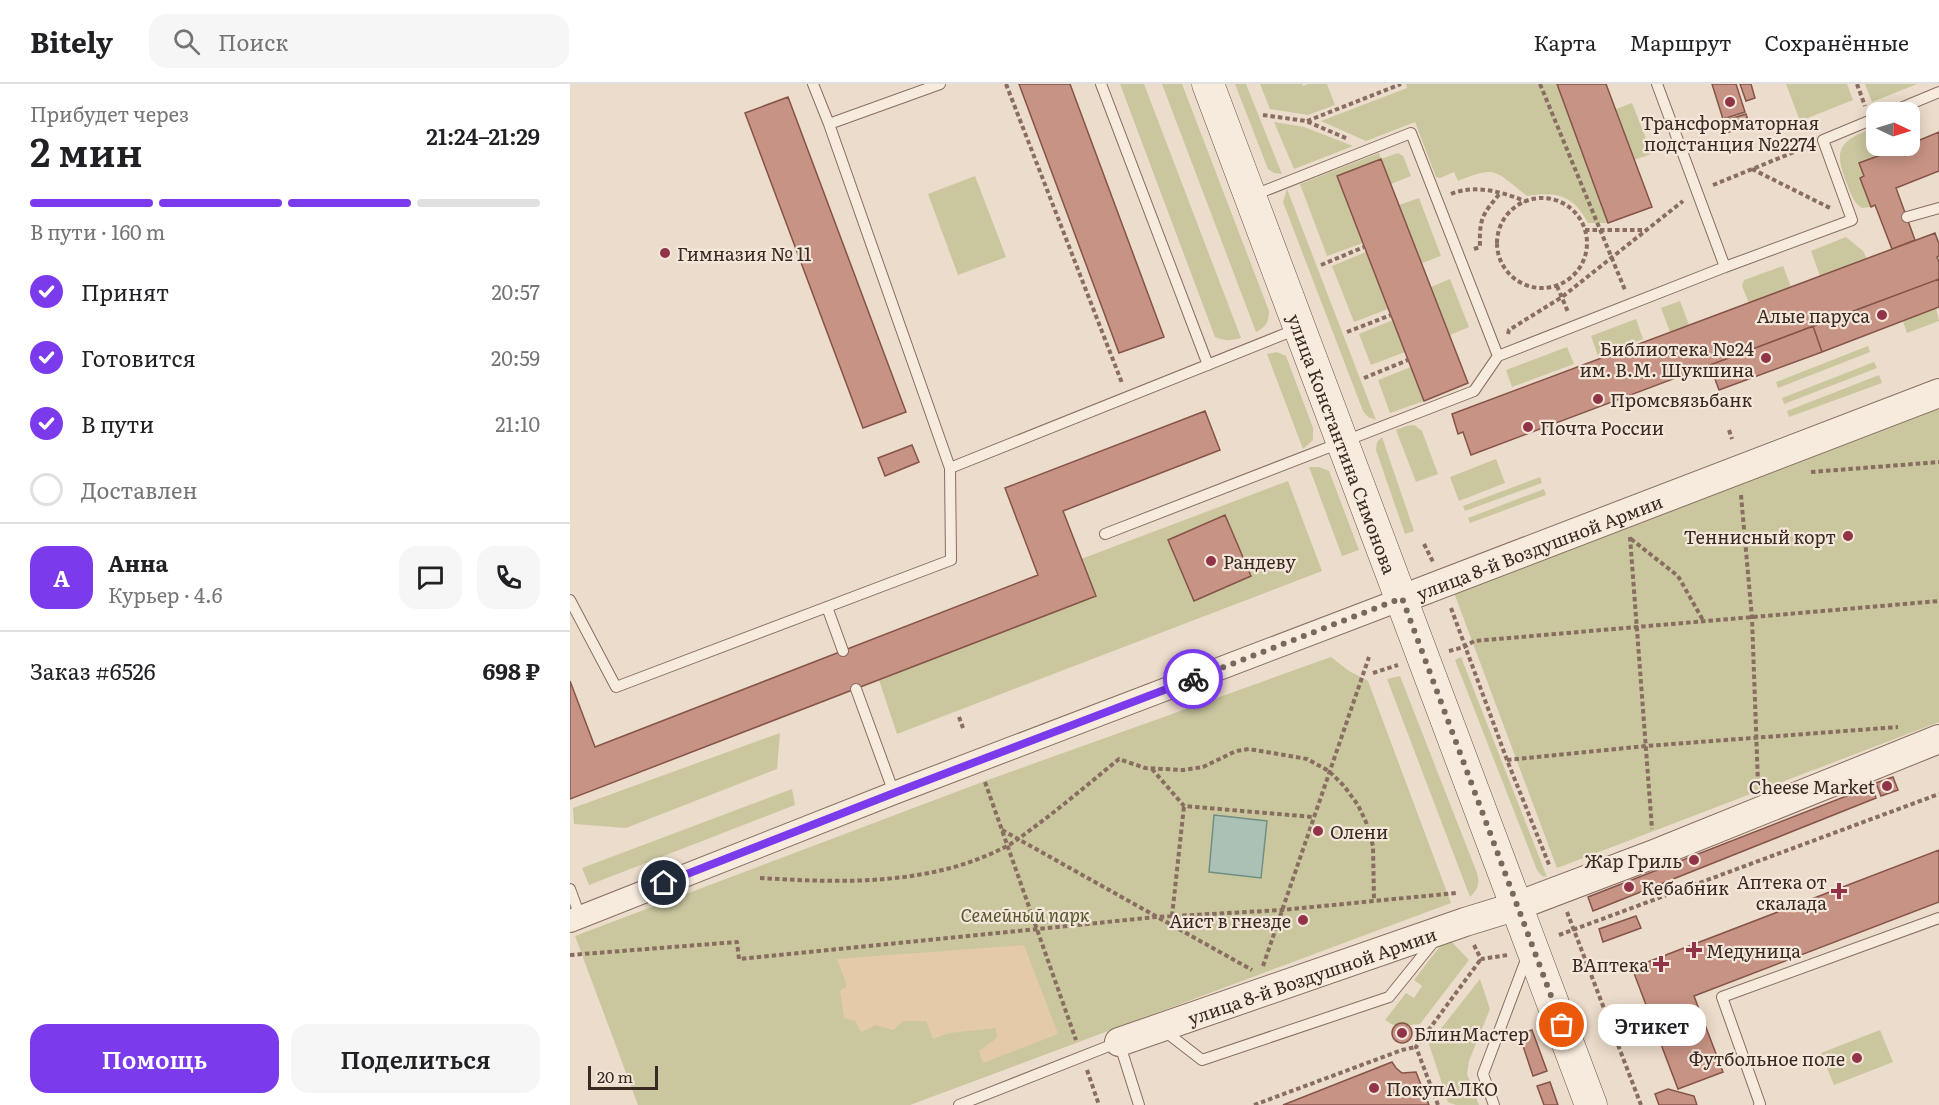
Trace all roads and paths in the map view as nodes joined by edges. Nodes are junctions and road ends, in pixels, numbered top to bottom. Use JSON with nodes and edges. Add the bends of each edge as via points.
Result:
{"nodes":[{"id":1,"x":813,"y":84,"type":"edge"},
{"id":2,"x":940,"y":84,"type":"edge"},
{"id":3,"x":1006,"y":84,"type":"edge"},
{"id":4,"x":1101,"y":84,"type":"edge"},
{"id":5,"x":1208,"y":84,"type":"edge"},
{"id":6,"x":1401,"y":84,"type":"edge"},
{"id":7,"x":1540,"y":84,"type":"edge"},
{"id":8,"x":1658,"y":84,"type":"edge"},
{"id":9,"x":1939,"y":92,"type":"edge"},
{"id":10,"x":1915,"y":102,"type":"edge"},
{"id":11,"x":1263,"y":115,"type":"dead end"},
{"id":12,"x":1306,"y":122,"type":"junction"},
{"id":13,"x":1866,"y":122,"type":"edge"},
{"id":14,"x":829,"y":124,"type":"junction"},
{"id":15,"x":1823,"y":140,"type":"junction"},
{"id":16,"x":1372,"y":148,"type":"junction"},
{"id":17,"x":1752,"y":169,"type":"junction"},
{"id":18,"x":1696,"y":191,"type":"junction"},
{"id":19,"x":1501,"y":192,"type":"junction"},
{"id":20,"x":1251,"y":196,"type":"junction"},
{"id":21,"x":1437,"y":200,"type":"junction"},
{"id":22,"x":1526,"y":201,"type":"junction"},
{"id":23,"x":1939,"y":208,"type":"edge"},
{"id":24,"x":1907,"y":217,"type":"dead end"},
{"id":25,"x":1852,"y":220,"type":"junction"},
{"id":26,"x":1586,"y":230,"type":"junction"},
{"id":27,"x":1599,"y":230,"type":"junction"},
{"id":28,"x":1647,"y":230,"type":"junction"},
{"id":29,"x":1364,"y":247,"type":"dead end"},
{"id":30,"x":1458,"y":255,"type":"junction"},
{"id":31,"x":1612,"y":258,"type":"junction"},
{"id":32,"x":1321,"y":265,"type":"dead end"},
{"id":33,"x":1725,"y":267,"type":"junction"},
{"id":34,"x":1557,"y":286,"type":"junction"},
{"id":35,"x":1562,"y":297,"type":"junction"},
{"id":36,"x":1630,"y":305,"type":"junction"},
{"id":37,"x":1390,"y":315,"type":"dead end"},
{"id":38,"x":1300,"y":328,"type":"junction"},
{"id":39,"x":1347,"y":332,"type":"dead end"},
{"id":40,"x":1498,"y":356,"type":"junction"},
{"id":41,"x":1408,"y":360,"type":"dead end"},
{"id":42,"x":1208,"y":365,"type":"junction"},
{"id":43,"x":1364,"y":378,"type":"dead end"},
{"id":44,"x":1939,"y":393,"type":"edge"},
{"id":45,"x":1128,"y":397,"type":"junction"},
{"id":46,"x":1729,"y":430,"type":"dead end"},
{"id":47,"x":1732,"y":439,"type":"dead end"},
{"id":48,"x":1343,"y":441,"type":"junction"},
{"id":49,"x":1939,"y":462,"type":"edge"},
{"id":50,"x":950,"y":468,"type":"junction"},
{"id":51,"x":1734,"y":471,"type":"junction"},
{"id":52,"x":1803,"y":472,"type":"dead end"},
{"id":53,"x":1629,"y":525,"type":"junction"},
{"id":54,"x":1105,"y":534,"type":"dead end"},
{"id":55,"x":1424,"y":544,"type":"dead end"},
{"id":56,"x":1434,"y":564,"type":"dead end"},
{"id":57,"x":1402,"y":598,"type":"junction"},
{"id":58,"x":570,"y":600,"type":"edge"},
{"id":59,"x":1939,"y":601,"type":"edge"},
{"id":60,"x":1448,"y":602,"type":"dead end"},
{"id":61,"x":827,"y":607,"type":"junction"},
{"id":62,"x":1752,"y":618,"type":"junction"},
{"id":63,"x":1704,"y":622,"type":"junction"},
{"id":64,"x":1638,"y":628,"type":"junction"},
{"id":65,"x":1464,"y":647,"type":"junction"},
{"id":66,"x":843,"y":651,"type":"dead end"},
{"id":67,"x":1369,"y":657,"type":"dead end"},
{"id":68,"x":1424,"y":657,"type":"junction"},
{"id":69,"x":1373,"y":673,"type":"dead end"},
{"id":70,"x":856,"y":689,"type":"dead end"},
{"id":71,"x":959,"y":717,"type":"dead end"},
{"id":72,"x":963,"y":728,"type":"dead end"},
{"id":73,"x":1885,"y":728,"type":"dead end"},
{"id":74,"x":1756,"y":737,"type":"junction"},
{"id":75,"x":1939,"y":739,"type":"edge"},
{"id":76,"x":1646,"y":746,"type":"junction"},
{"id":77,"x":1507,"y":760,"type":"junction"},
{"id":78,"x":1152,"y":769,"type":"junction"},
{"id":79,"x":1329,"y":771,"type":"junction"},
{"id":80,"x":985,"y":781,"type":"dead end"},
{"id":81,"x":894,"y":793,"type":"junction"},
{"id":82,"x":1939,"y":794,"type":"edge"},
{"id":83,"x":1184,"y":806,"type":"junction"},
{"id":84,"x":1759,"y":812,"type":"junction"},
{"id":85,"x":1313,"y":817,"type":"junction"},
{"id":86,"x":1002,"y":830,"type":"junction"},
{"id":87,"x":1018,"y":839,"type":"junction"},
{"id":88,"x":1007,"y":846,"type":"junction"},
{"id":89,"x":1654,"y":854,"type":"junction"},
{"id":90,"x":1553,"y":875,"type":"dead end"},
{"id":91,"x":760,"y":878,"type":"dead end"},
{"id":92,"x":570,"y":889,"type":"edge"},
{"id":93,"x":1456,"y":893,"type":"dead end"},
{"id":94,"x":1374,"y":901,"type":"junction"},
{"id":95,"x":1517,"y":906,"type":"junction"},
{"id":96,"x":1282,"y":910,"type":"junction"},
{"id":97,"x":1172,"y":916,"type":"junction"},
{"id":98,"x":1156,"y":917,"type":"junction"},
{"id":99,"x":575,"y":918,"type":"edge"},
{"id":100,"x":1939,"y":918,"type":"edge"},
{"id":101,"x":1573,"y":929,"type":"junction"},
{"id":102,"x":1037,"y":930,"type":"junction"},
{"id":103,"x":1443,"y":931,"type":"junction"},
{"id":104,"x":1472,"y":940,"type":"dead end"},
{"id":105,"x":1533,"y":945,"type":"junction"},
{"id":106,"x":570,"y":955,"type":"edge"},
{"id":107,"x":1481,"y":959,"type":"junction"},
{"id":108,"x":1161,"y":1028,"type":"junction"},
{"id":109,"x":1119,"y":1042,"type":"junction"},
{"id":110,"x":1416,"y":1047,"type":"junction"},
{"id":111,"x":1083,"y":1057,"type":"junction"},
{"id":112,"x":958,"y":1105,"type":"edge"},
{"id":113,"x":1099,"y":1105,"type":"edge"},
{"id":114,"x":1139,"y":1105,"type":"edge"},
{"id":115,"x":1254,"y":1105,"type":"edge"},
{"id":116,"x":1438,"y":1105,"type":"edge"},
{"id":117,"x":1494,"y":1105,"type":"edge"},
{"id":118,"x":1591,"y":1105,"type":"edge"},
{"id":119,"x":1641,"y":1105,"type":"edge"},
{"id":120,"x":1760,"y":1105,"type":"edge"}],
"edges":[{"from":1,"to":14,"type":"lane"},
{"from":2,"to":14,"type":"lane"},
{"from":3,"to":45,"type":"path"},
{"from":4,"to":42,"type":"lane"},
{"from":5,"to":20,"type":"main road","name":"улица Константина Симонова"},
{"from":6,"to":12,"type":"path"},
{"from":7,"to":27,"type":"path"},
{"from":8,"to":18,"type":"lane"},
{"from":9,"to":10,"type":"lane"},
{"from":11,"to":12,"type":"path"},
{"from":12,"to":16,"type":"path"},
{"from":13,"to":15,"type":"lane"},
{"from":14,"to":50,"type":"lane"},
{"from":15,"to":17,"type":"path"},
{"from":15,"to":25,"type":"lane"},
{"from":16,"to":20,"type":"lane"},
{"from":16,"to":21,"type":"lane","via":[[1411,133]]},
{"from":17,"to":18,"type":"path"},
{"from":17,"to":25,"type":"path"},
{"from":18,"to":28,"type":"path"},
{"from":18,"to":33,"type":"lane"},
{"from":19,"to":21,"type":"path","via":[[1461,190]]},
{"from":19,"to":22,"type":"path"},
{"from":19,"to":30,"type":"path","via":[[1482,217],[1480,247]]},
{"from":20,"to":38,"type":"main road","name":"улица Константина Симонова"},
{"from":21,"to":30,"type":"lane"},
{"from":22,"to":26,"type":"path","via":[[1540,198],[1569,206]]},
{"from":22,"to":34,"type":"path","via":[[1504,220],[1499,234],[1501,262],[1521,283],[1535,288]]},
{"from":23,"to":24,"type":"lane"},
{"from":25,"to":33,"type":"lane"},
{"from":26,"to":27,"type":"path"},
{"from":26,"to":34,"type":"path","via":[[1586,255],[1581,267]]},
{"from":27,"to":28,"type":"path"},
{"from":27,"to":31,"type":"path"},
{"from":28,"to":31,"type":"path"},
{"from":29,"to":32,"type":"path"},
{"from":30,"to":40,"type":"lane"},
{"from":31,"to":35,"type":"path"},
{"from":31,"to":36,"type":"path"},
{"from":33,"to":36,"type":"lane"},
{"from":34,"to":35,"type":"path"},
{"from":35,"to":40,"type":"path","via":[[1509,330]]},
{"from":36,"to":40,"type":"lane"},
{"from":37,"to":39,"type":"path"},
{"from":38,"to":42,"type":"lane"},
{"from":38,"to":48,"type":"main road","name":"улица Константина Симонова"},
{"from":40,"to":48,"type":"lane","via":[[1474,391]]},
{"from":41,"to":43,"type":"path"},
{"from":42,"to":45,"type":"lane"},
{"from":44,"to":51,"type":"street","name":"улица 8-й Воздушной Армии"},
{"from":45,"to":50,"type":"lane"},
{"from":46,"to":47,"type":"path"},
{"from":48,"to":54,"type":"lane"},
{"from":48,"to":57,"type":"main road","name":"улица Константина Симонова"},
{"from":49,"to":52,"type":"path"},
{"from":50,"to":61,"type":"lane","via":[[951,560]]},
{"from":51,"to":53,"type":"street","name":"улица 8-й Воздушной Армии"},
{"from":51,"to":62,"type":"path","via":[[1740,486]]},
{"from":53,"to":57,"type":"street","name":"улица 8-й Воздушной Армии"},
{"from":53,"to":63,"type":"path","via":[[1678,576]]},
{"from":53,"to":64,"type":"path"},
{"from":55,"to":56,"type":"path"},
{"from":57,"to":68,"type":"main road","name":"улица Константина Симонова"},
{"from":57,"to":81,"type":"street","name":"улица 8-й Воздушной Армии"},
{"from":58,"to":61,"type":"lane","via":[[616,687]]},
{"from":59,"to":62,"type":"path"},
{"from":60,"to":65,"type":"path"},
{"from":61,"to":66,"type":"lane"},
{"from":62,"to":63,"type":"path"},
{"from":62,"to":74,"type":"path"},
{"from":63,"to":64,"type":"path"},
{"from":64,"to":65,"type":"path","via":[[1474,641]]},
{"from":64,"to":76,"type":"path"},
{"from":65,"to":68,"type":"path"},
{"from":65,"to":77,"type":"path"},
{"from":67,"to":79,"type":"path"},
{"from":68,"to":69,"type":"path"},
{"from":68,"to":95,"type":"main road","name":"улица Константина Симонова"},
{"from":70,"to":81,"type":"lane"},
{"from":71,"to":72,"type":"path"},
{"from":73,"to":74,"type":"path"},
{"from":74,"to":76,"type":"path"},
{"from":74,"to":84,"type":"path"},
{"from":75,"to":84,"type":"street","name":"улица 8-й Воздушной Армии"},
{"from":76,"to":77,"type":"path"},
{"from":76,"to":89,"type":"path"},
{"from":77,"to":90,"type":"path"},
{"from":78,"to":79,"type":"path","via":[[1203,767],[1236,751],[1250,749],[1307,759]]},
{"from":78,"to":83,"type":"path"},
{"from":78,"to":87,"type":"path","via":[[1119,759]]},
{"from":79,"to":85,"type":"path"},
{"from":79,"to":94,"type":"path","via":[[1358,805],[1366,822],[1373,846]]},
{"from":80,"to":86,"type":"path"},
{"from":81,"to":99,"type":"street","name":"улица 8-й Воздушной Армии"},
{"from":82,"to":101,"type":"path"},
{"from":83,"to":85,"type":"path"},
{"from":83,"to":97,"type":"path"},
{"from":84,"to":89,"type":"street","name":"улица 8-й Воздушной Армии"},
{"from":85,"to":96,"type":"path"},
{"from":86,"to":87,"type":"path"},
{"from":86,"to":88,"type":"path"},
{"from":87,"to":88,"type":"path"},
{"from":87,"to":98,"type":"path"},
{"from":88,"to":91,"type":"path","via":[[960,866],[901,878]]},
{"from":88,"to":102,"type":"path"},
{"from":89,"to":95,"type":"street","name":"улица 8-й Воздушной Армии"},
{"from":92,"to":99,"type":"lane"},
{"from":93,"to":94,"type":"path"},
{"from":94,"to":96,"type":"path"},
{"from":95,"to":103,"type":"street","name":"улица 8-й Воздушной Армии"},
{"from":95,"to":105,"type":"main road","name":"улица Константина Симонова"},
{"from":96,"to":97,"type":"path"},
{"from":96,"to":98,"type":"path","via":[[1261,975]]},
{"from":97,"to":98,"type":"path"},
{"from":98,"to":102,"type":"path"},
{"from":100,"to":120,"type":"lane","via":[[1722,997]]},
{"from":101,"to":105,"type":"path"},
{"from":101,"to":119,"type":"path"},
{"from":102,"to":106,"type":"path","via":[[738,959],[737,942]]},
{"from":102,"to":111,"type":"path"},
{"from":103,"to":108,"type":"street","name":"улица 8-й Воздушной Армии"},
{"from":103,"to":108,"type":"lane","via":[[1389,997],[1202,1060]]},
{"from":104,"to":107,"type":"path"},
{"from":105,"to":107,"type":"path"},
{"from":105,"to":117,"type":"lane","via":[[1482,1074]]},
{"from":105,"to":118,"type":"main road","name":"улица Константина Симонова"},
{"from":107,"to":110,"type":"path"},
{"from":108,"to":109,"type":"street","name":"улица 8-й Воздушной Армии"},
{"from":109,"to":111,"type":"lane"},
{"from":109,"to":114,"type":"lane"},
{"from":110,"to":115,"type":"path"},
{"from":110,"to":116,"type":"path"},
{"from":111,"to":112,"type":"lane"},
{"from":111,"to":113,"type":"path"}]}
